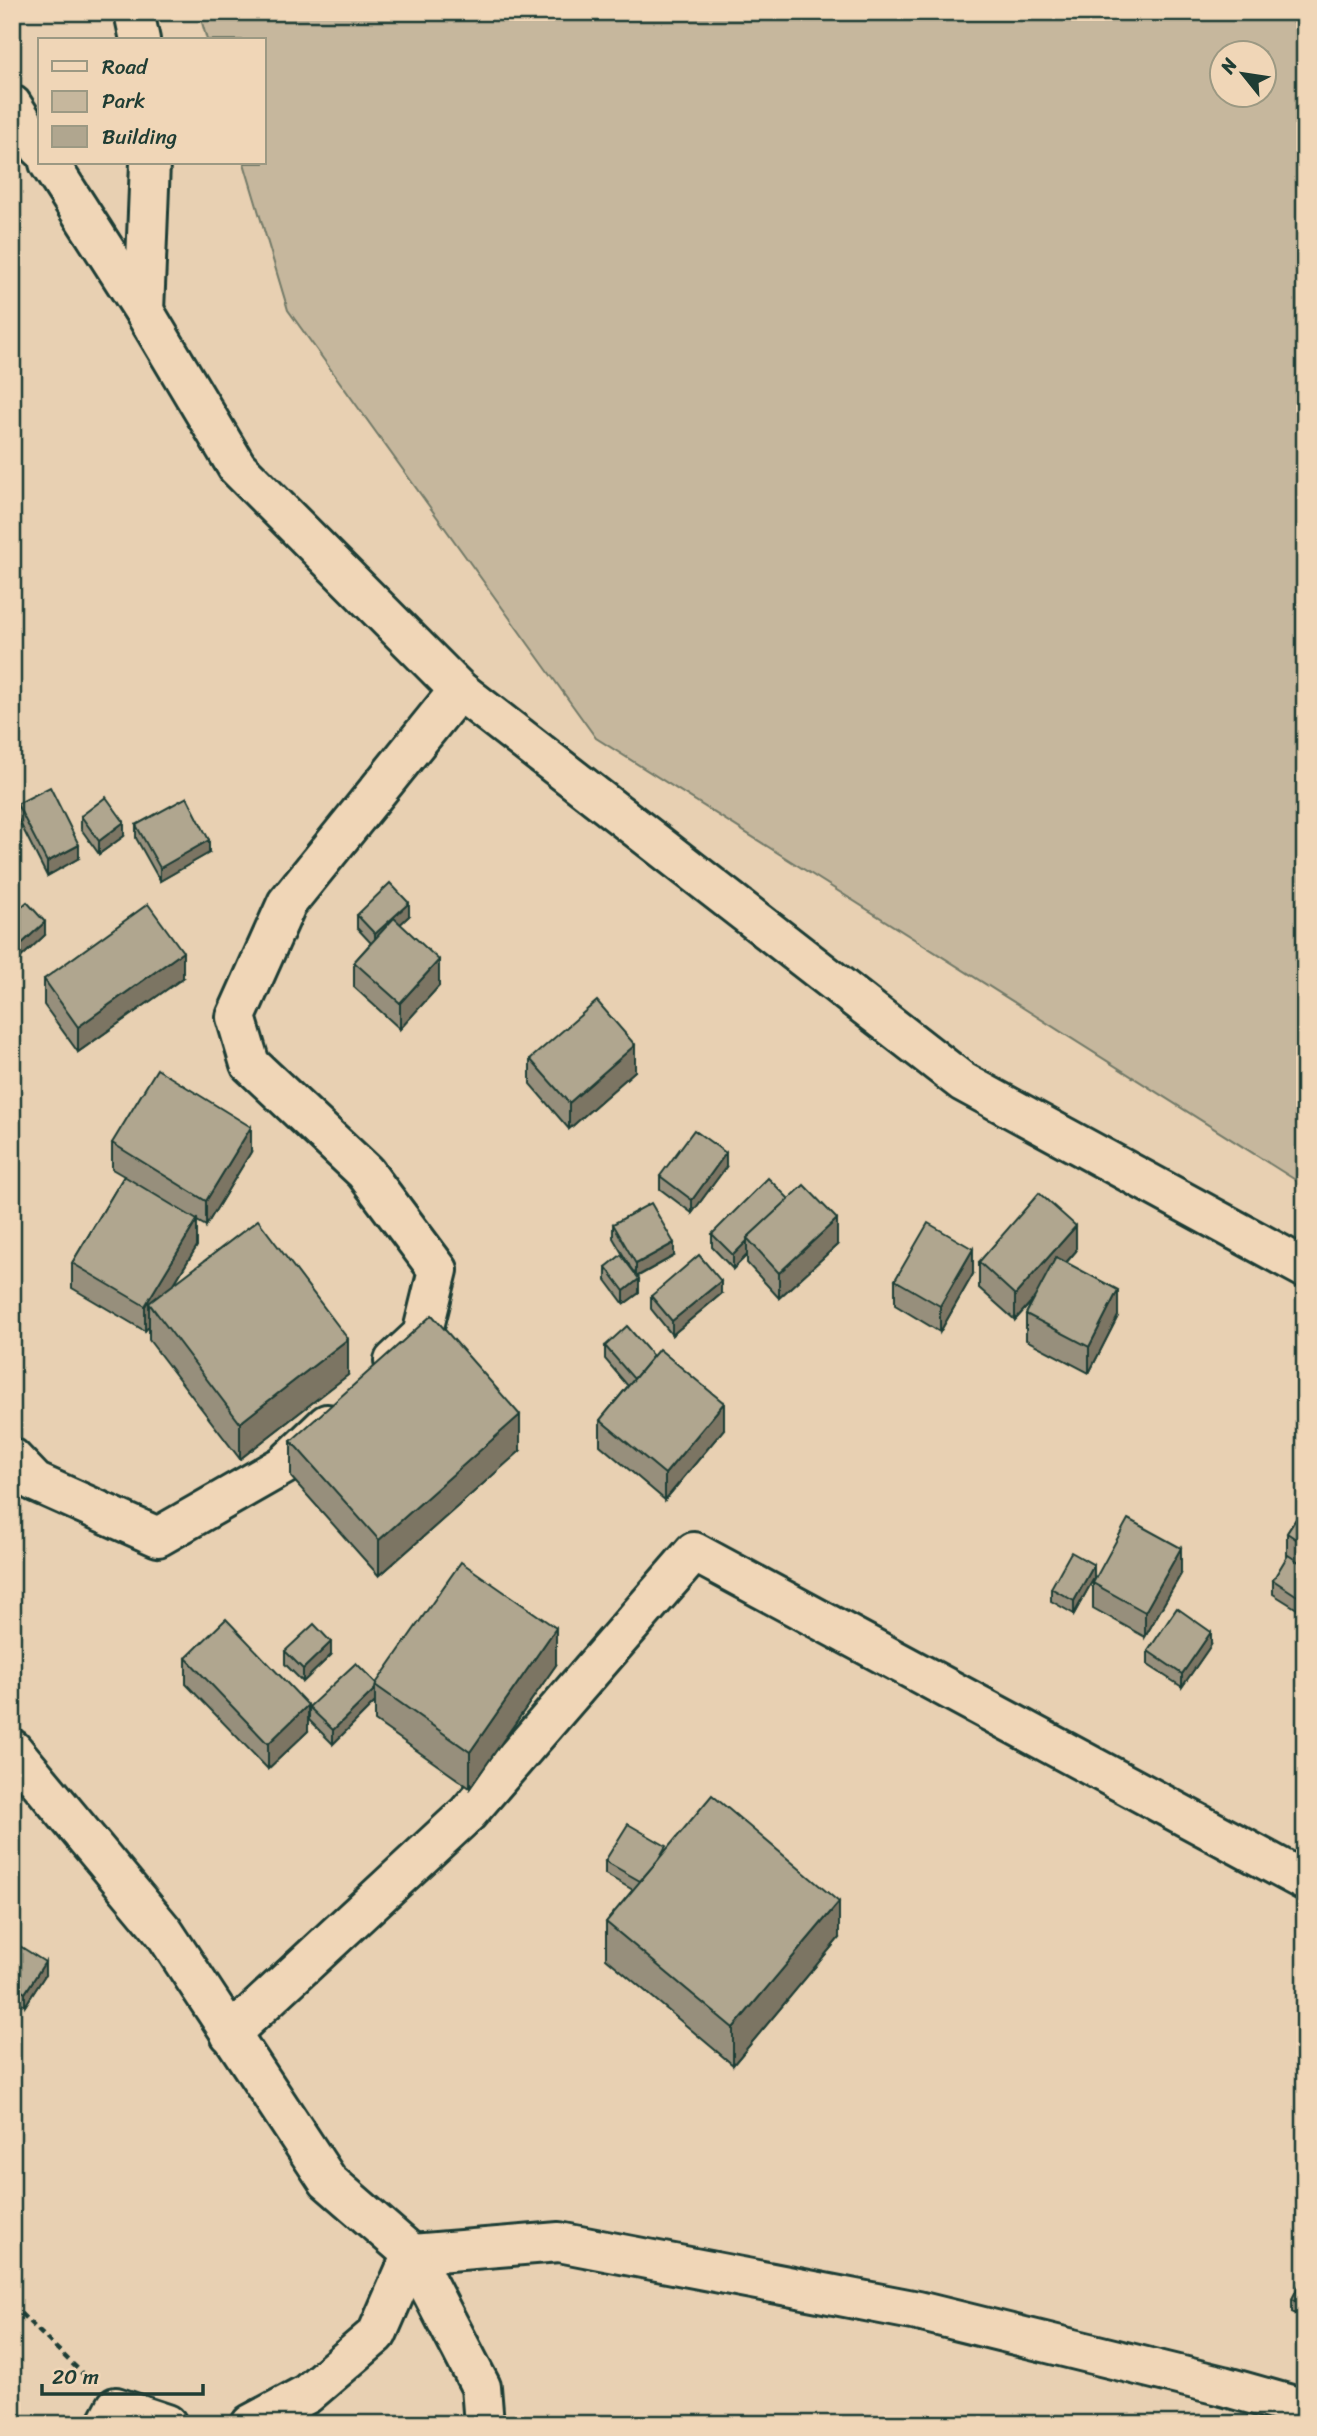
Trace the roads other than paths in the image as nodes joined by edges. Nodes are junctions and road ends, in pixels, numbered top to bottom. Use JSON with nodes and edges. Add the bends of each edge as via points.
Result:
{"nodes":[{"id":1,"x":134,"y":12,"type":"edge"},
{"id":2,"x":140,"y":38,"type":"edge"},
{"id":3,"x":12,"y":105,"type":"edge"},
{"id":4,"x":38,"y":145,"type":"edge"},
{"id":5,"x":50,"y":164,"type":"edge"},
{"id":6,"x":150,"y":164,"type":"edge"},
{"id":7,"x":144,"y":311,"type":"junction"},
{"id":8,"x":459,"y":690,"type":"junction"},
{"id":9,"x":1305,"y":1268,"type":"edge"},
{"id":10,"x":12,"y":1458,"type":"edge"},
{"id":11,"x":12,"y":1749,"type":"edge"},
{"id":12,"x":1305,"y":1881,"type":"edge"},
{"id":13,"x":230,"y":2034,"type":"junction"},
{"id":14,"x":412,"y":2254,"type":"junction"},
{"id":15,"x":1305,"y":2409,"type":"edge"},
{"id":16,"x":111,"y":2415,"type":"edge"},
{"id":17,"x":167,"y":2424,"type":"edge"},
{"id":18,"x":251,"y":2424,"type":"edge"},
{"id":19,"x":484,"y":2424,"type":"edge"}],
"edges":[{"from":1,"to":2,"type":"street"},
{"from":3,"to":4,"type":"street"},
{"from":5,"to":7,"type":"street"},
{"from":6,"to":7,"type":"street"},
{"from":7,"to":8,"type":"street","via":[[237,467]]},
{"from":8,"to":9,"type":"street","via":[[963,1082]]},
{"from":8,"to":10,"type":"street","via":[[287,903],[236,1017],[250,1064],[366,1172],[438,1270],[422,1335],[284,1465],[158,1537],[35,1482]]},
{"from":11,"to":13,"type":"street","via":[[164,1931]]},
{"from":12,"to":13,"type":"street","via":[[694,1552],[468,1813]]},
{"from":13,"to":14,"type":"street","via":[[328,2181]]},
{"from":14,"to":15,"type":"street","via":[[559,2242],[918,2311]]},
{"from":14,"to":18,"type":"street","via":[[377,2334],[307,2394]]},
{"from":14,"to":19,"type":"street","via":[[481,2387]]},
{"from":16,"to":17,"type":"street"}]}
